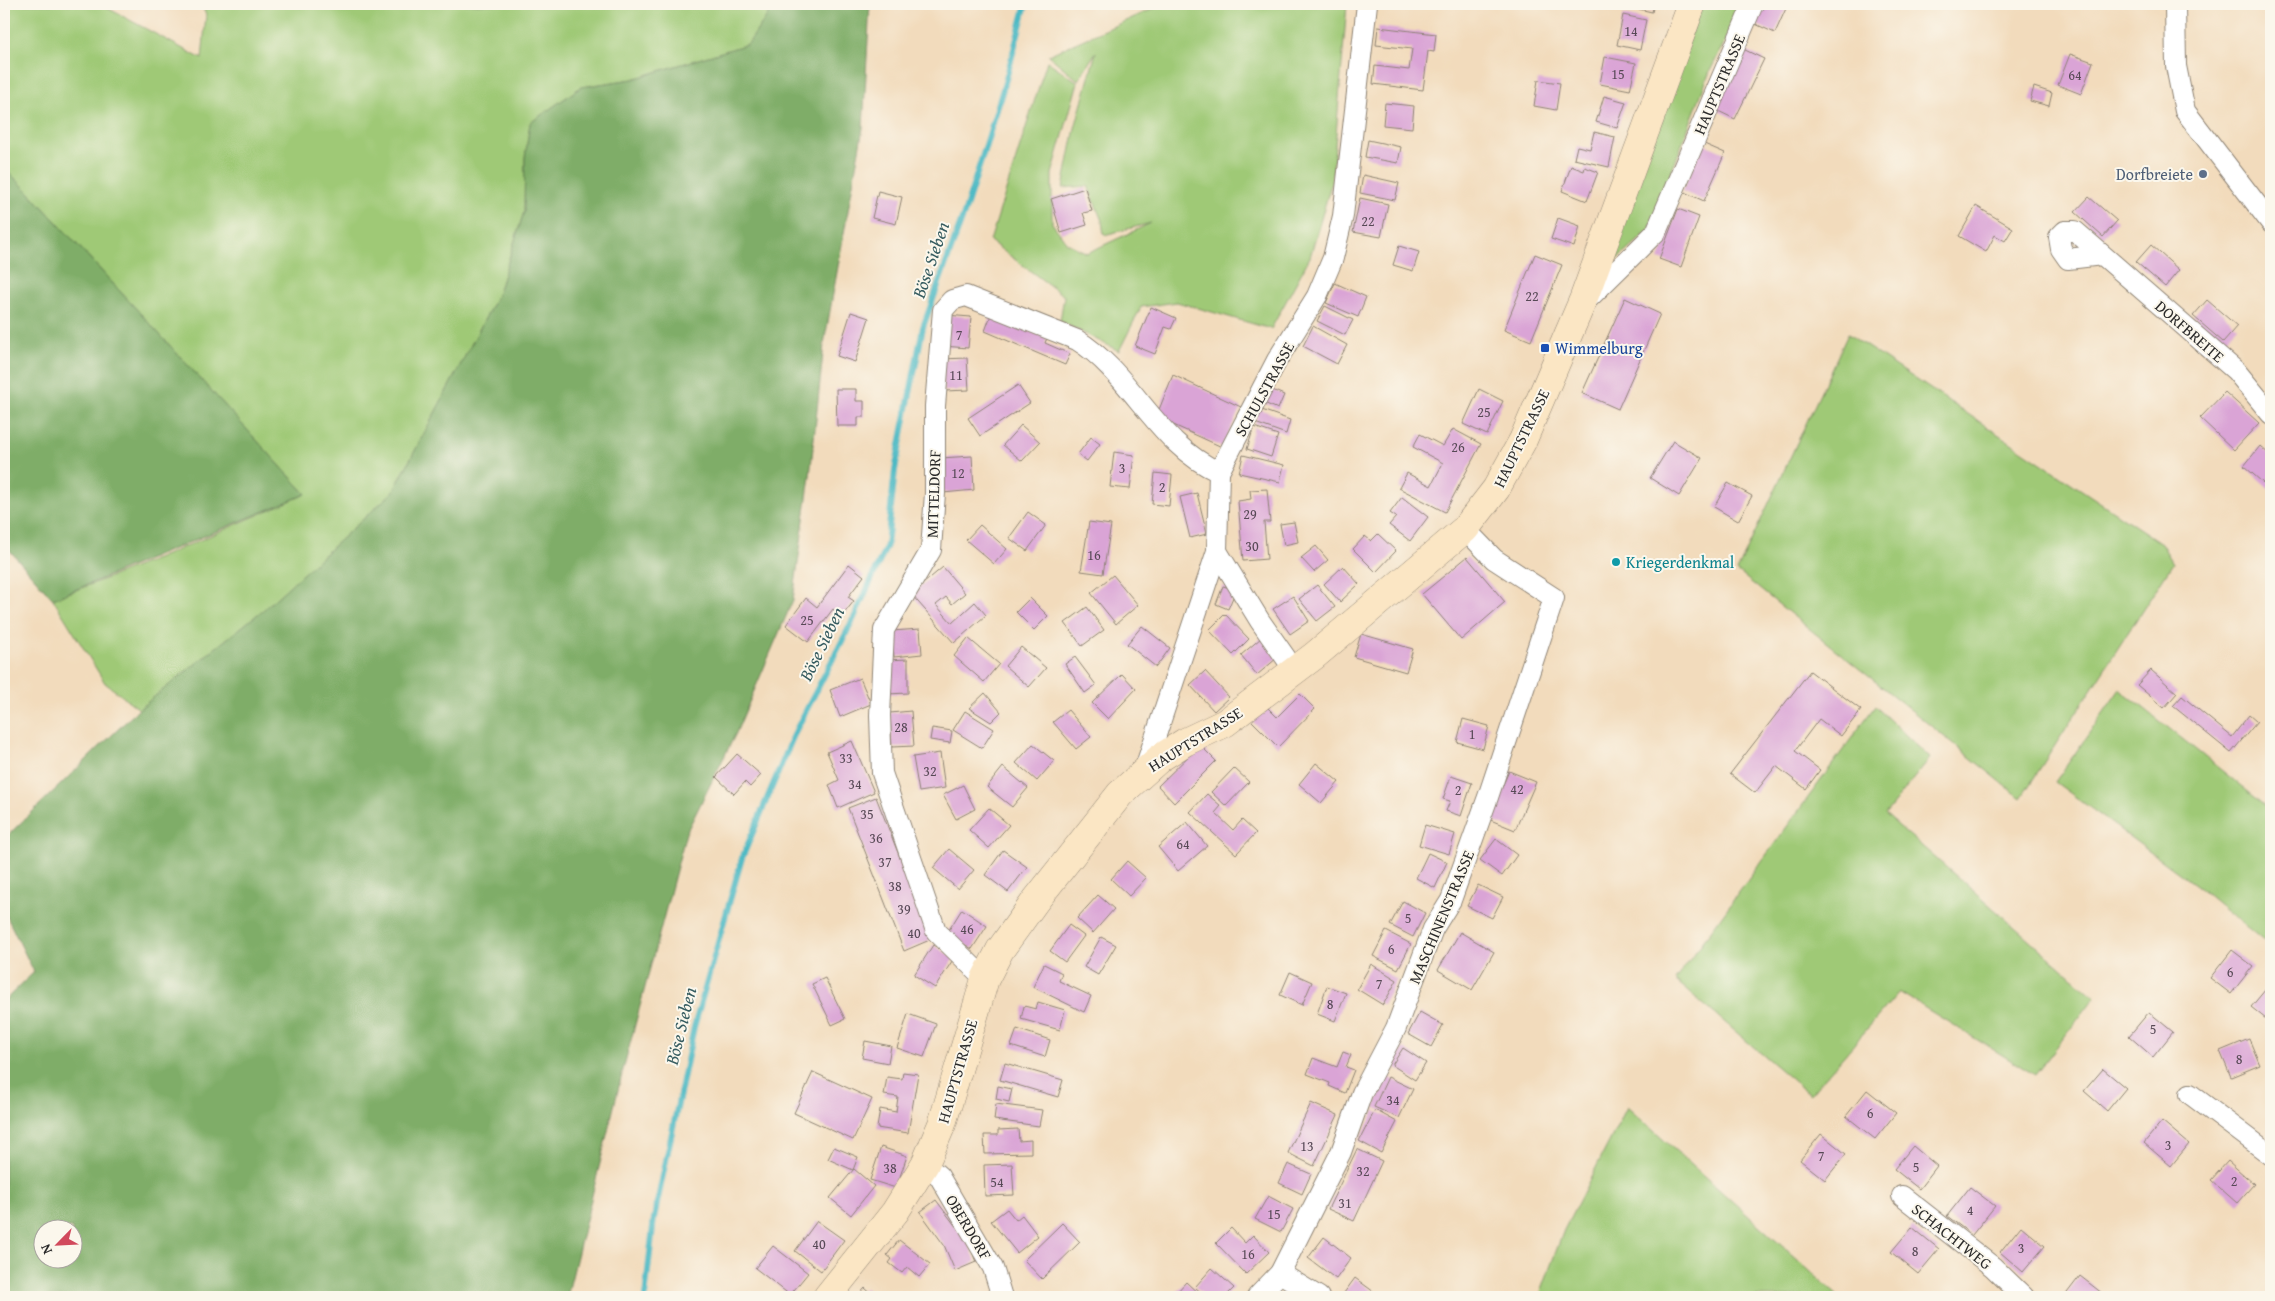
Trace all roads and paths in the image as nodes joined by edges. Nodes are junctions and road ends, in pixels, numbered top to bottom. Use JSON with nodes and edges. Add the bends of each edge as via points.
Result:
{"nodes":[{"id":1,"x":1367,"y":4,"type":"edge"},
{"id":2,"x":1692,"y":4,"type":"edge"},
{"id":3,"x":1753,"y":4,"type":"edge"},
{"id":4,"x":2175,"y":4,"type":"edge"},
{"id":5,"x":2271,"y":223,"type":"edge"},
{"id":6,"x":2102,"y":254,"type":"dead end"},
{"id":7,"x":1580,"y":307,"type":"junction"},
{"id":8,"x":2271,"y":414,"type":"edge"},
{"id":9,"x":1219,"y":472,"type":"junction"},
{"id":10,"x":1465,"y":529,"type":"junction"},
{"id":11,"x":1217,"y":550,"type":"junction"},
{"id":12,"x":1295,"y":671,"type":"junction"},
{"id":13,"x":1144,"y":771,"type":"junction"},
{"id":14,"x":985,"y":979,"type":"junction"},
{"id":15,"x":2190,"y":1094,"type":"dead end"},
{"id":16,"x":2271,"y":1155,"type":"edge"},
{"id":17,"x":925,"y":1164,"type":"junction"},
{"id":18,"x":1902,"y":1196,"type":"dead end"},
{"id":19,"x":1280,"y":1273,"type":"junction"},
{"id":20,"x":998,"y":1278,"type":"junction"},
{"id":21,"x":828,"y":1297,"type":"edge"},
{"id":22,"x":1002,"y":1297,"type":"edge"},
{"id":23,"x":1015,"y":1297,"type":"edge"},
{"id":24,"x":1257,"y":1297,"type":"edge"},
{"id":25,"x":1319,"y":1297,"type":"edge"},
{"id":26,"x":2024,"y":1297,"type":"edge"}],
"edges":[{"from":1,"to":9,"type":"street","name":"SCHULSTRASSE","via":[[1343,216],[1333,258],[1317,296],[1277,360]]},
{"from":2,"to":7,"type":"main road","name":"HAUPTSTRASSE"},
{"from":3,"to":7,"type":"street","name":"HAUPTSTRASSE","via":[[1656,232]]},
{"from":4,"to":5,"type":"street","via":[[2176,66],[2185,110]]},
{"from":6,"to":8,"type":"street","name":"DORFBREITE","via":[[2236,372]]},
{"from":7,"to":10,"type":"main road","name":"HAUPTSTRASSE","via":[[1510,466],[1496,490]]},
{"from":9,"to":11,"type":"street","name":"SCHULSTRASSE"},
{"from":9,"to":14,"type":"street","name":"MITTELDORF","via":[[1185,450],[1111,368],[1093,350],[1076,340],[966,296],[952,300],[943,310],[935,406],[931,550],[884,630],[880,715],[882,773],[936,932]]},
{"from":10,"to":12,"type":"main road","name":"HAUPTSTRASSE"},
{"from":10,"to":19,"type":"street","name":"MASCHINENSTRASSE","via":[[1494,559],[1554,598],[1451,900],[1433,930],[1396,1028],[1362,1093],[1341,1152]]},
{"from":11,"to":12,"type":"street"},
{"from":11,"to":13,"type":"street","name":"SCHULSTRASSE"},
{"from":12,"to":13,"type":"main road","name":"HAUPTSTRASSE","via":[[1225,723],[1186,742]]},
{"from":13,"to":14,"type":"main road","name":"HAUPTSTRASSE","via":[[1120,794],[1036,900],[1000,950]]},
{"from":14,"to":17,"type":"main road","name":"HAUPTSTRASSE","via":[[942,1124]]},
{"from":15,"to":16,"type":"street"},
{"from":17,"to":20,"type":"street","name":"OBERDORF","via":[[939,1176]]},
{"from":17,"to":21,"type":"main road","name":"HAUPTSTRASSE","via":[[895,1212]]},
{"from":18,"to":26,"type":"street","name":"SCHACHTWEG","via":[[1992,1267]]},
{"from":19,"to":24,"type":"street","name":"MASCHINENSTRASSE"},
{"from":19,"to":25,"type":"street"},
{"from":20,"to":22,"type":"street","name":"OBERDORF"},
{"from":20,"to":23,"type":"street"}]}
